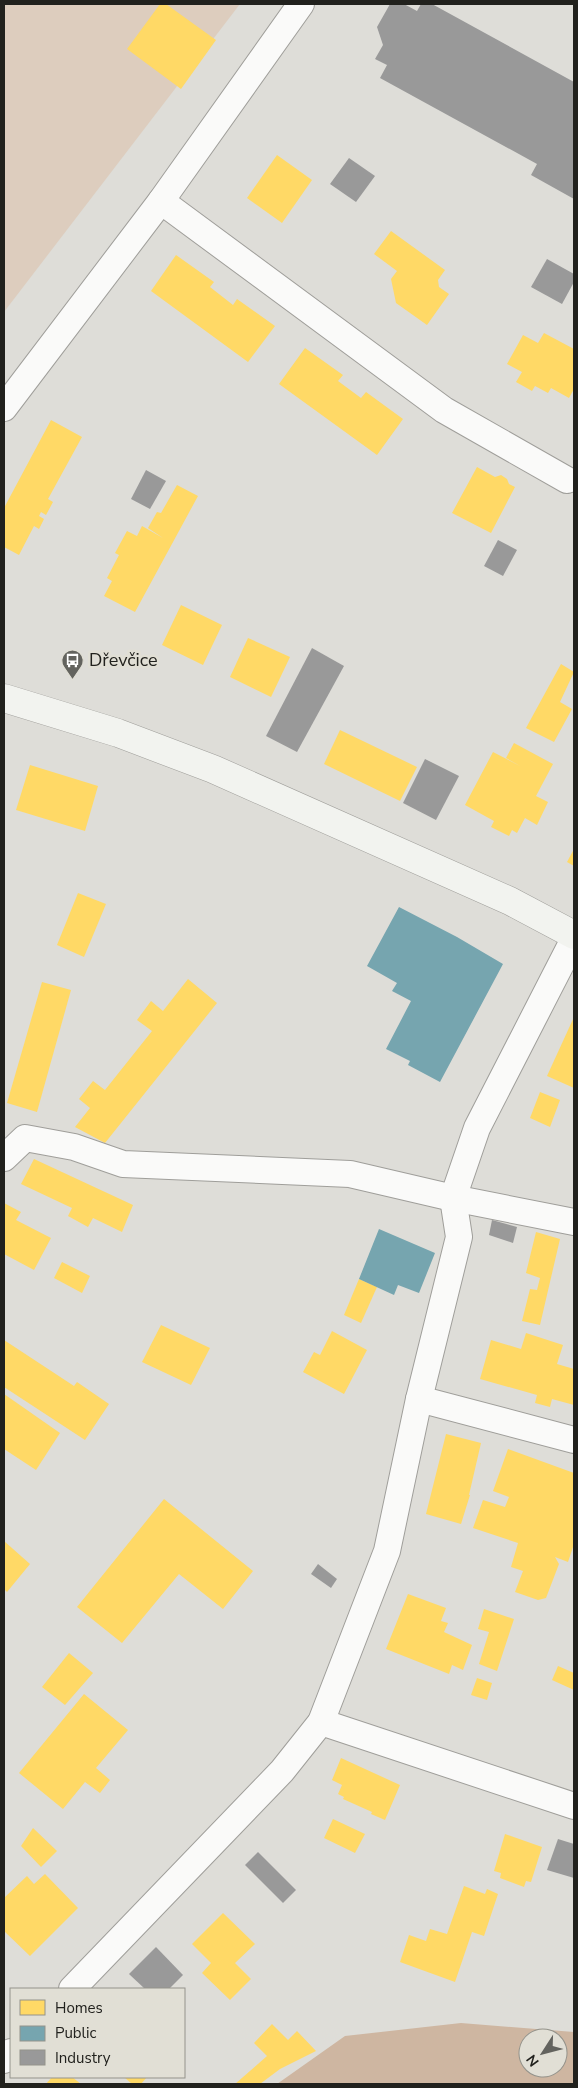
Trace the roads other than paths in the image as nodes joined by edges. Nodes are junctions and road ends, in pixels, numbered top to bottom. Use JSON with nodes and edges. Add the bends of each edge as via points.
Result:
{"nodes":[{"id":1,"x":301,"y":4,"type":"edge"},
{"id":2,"x":161,"y":201,"type":"junction"},
{"id":3,"x":4,"y":408,"type":"edge"},
{"id":4,"x":567,"y":480,"type":"dead end"},
{"id":5,"x":4,"y":698,"type":"edge"},
{"id":6,"x":574,"y":937,"type":"edge"},
{"id":7,"x":4,"y":1158,"type":"edge"},
{"id":8,"x":453,"y":1198,"type":"junction"},
{"id":9,"x":574,"y":1222,"type":"edge"},
{"id":10,"x":419,"y":1399,"type":"junction"},
{"id":11,"x":574,"y":1440,"type":"edge"},
{"id":12,"x":321,"y":1722,"type":"junction"},
{"id":13,"x":574,"y":1806,"type":"edge"},
{"id":14,"x":73,"y":1988,"type":"edge"}],
"edges":[{"from":1,"to":2,"type":"street"},
{"from":2,"to":3,"type":"street"},
{"from":2,"to":4,"type":"street","via":[[444,410]]},
{"from":5,"to":6,"type":"main road","via":[[118,733],[212,769],[510,901]]},
{"from":6,"to":8,"type":"street","via":[[477,1128]]},
{"from":7,"to":8,"type":"street","via":[[25,1138],[74,1147],[123,1164],[350,1174]]},
{"from":8,"to":9,"type":"street"},
{"from":8,"to":10,"type":"street","via":[[460,1237]]},
{"from":10,"to":11,"type":"street"},
{"from":10,"to":12,"type":"street","via":[[387,1551]]},
{"from":12,"to":13,"type":"street"},
{"from":12,"to":14,"type":"street","via":[[282,1771]]}]}
